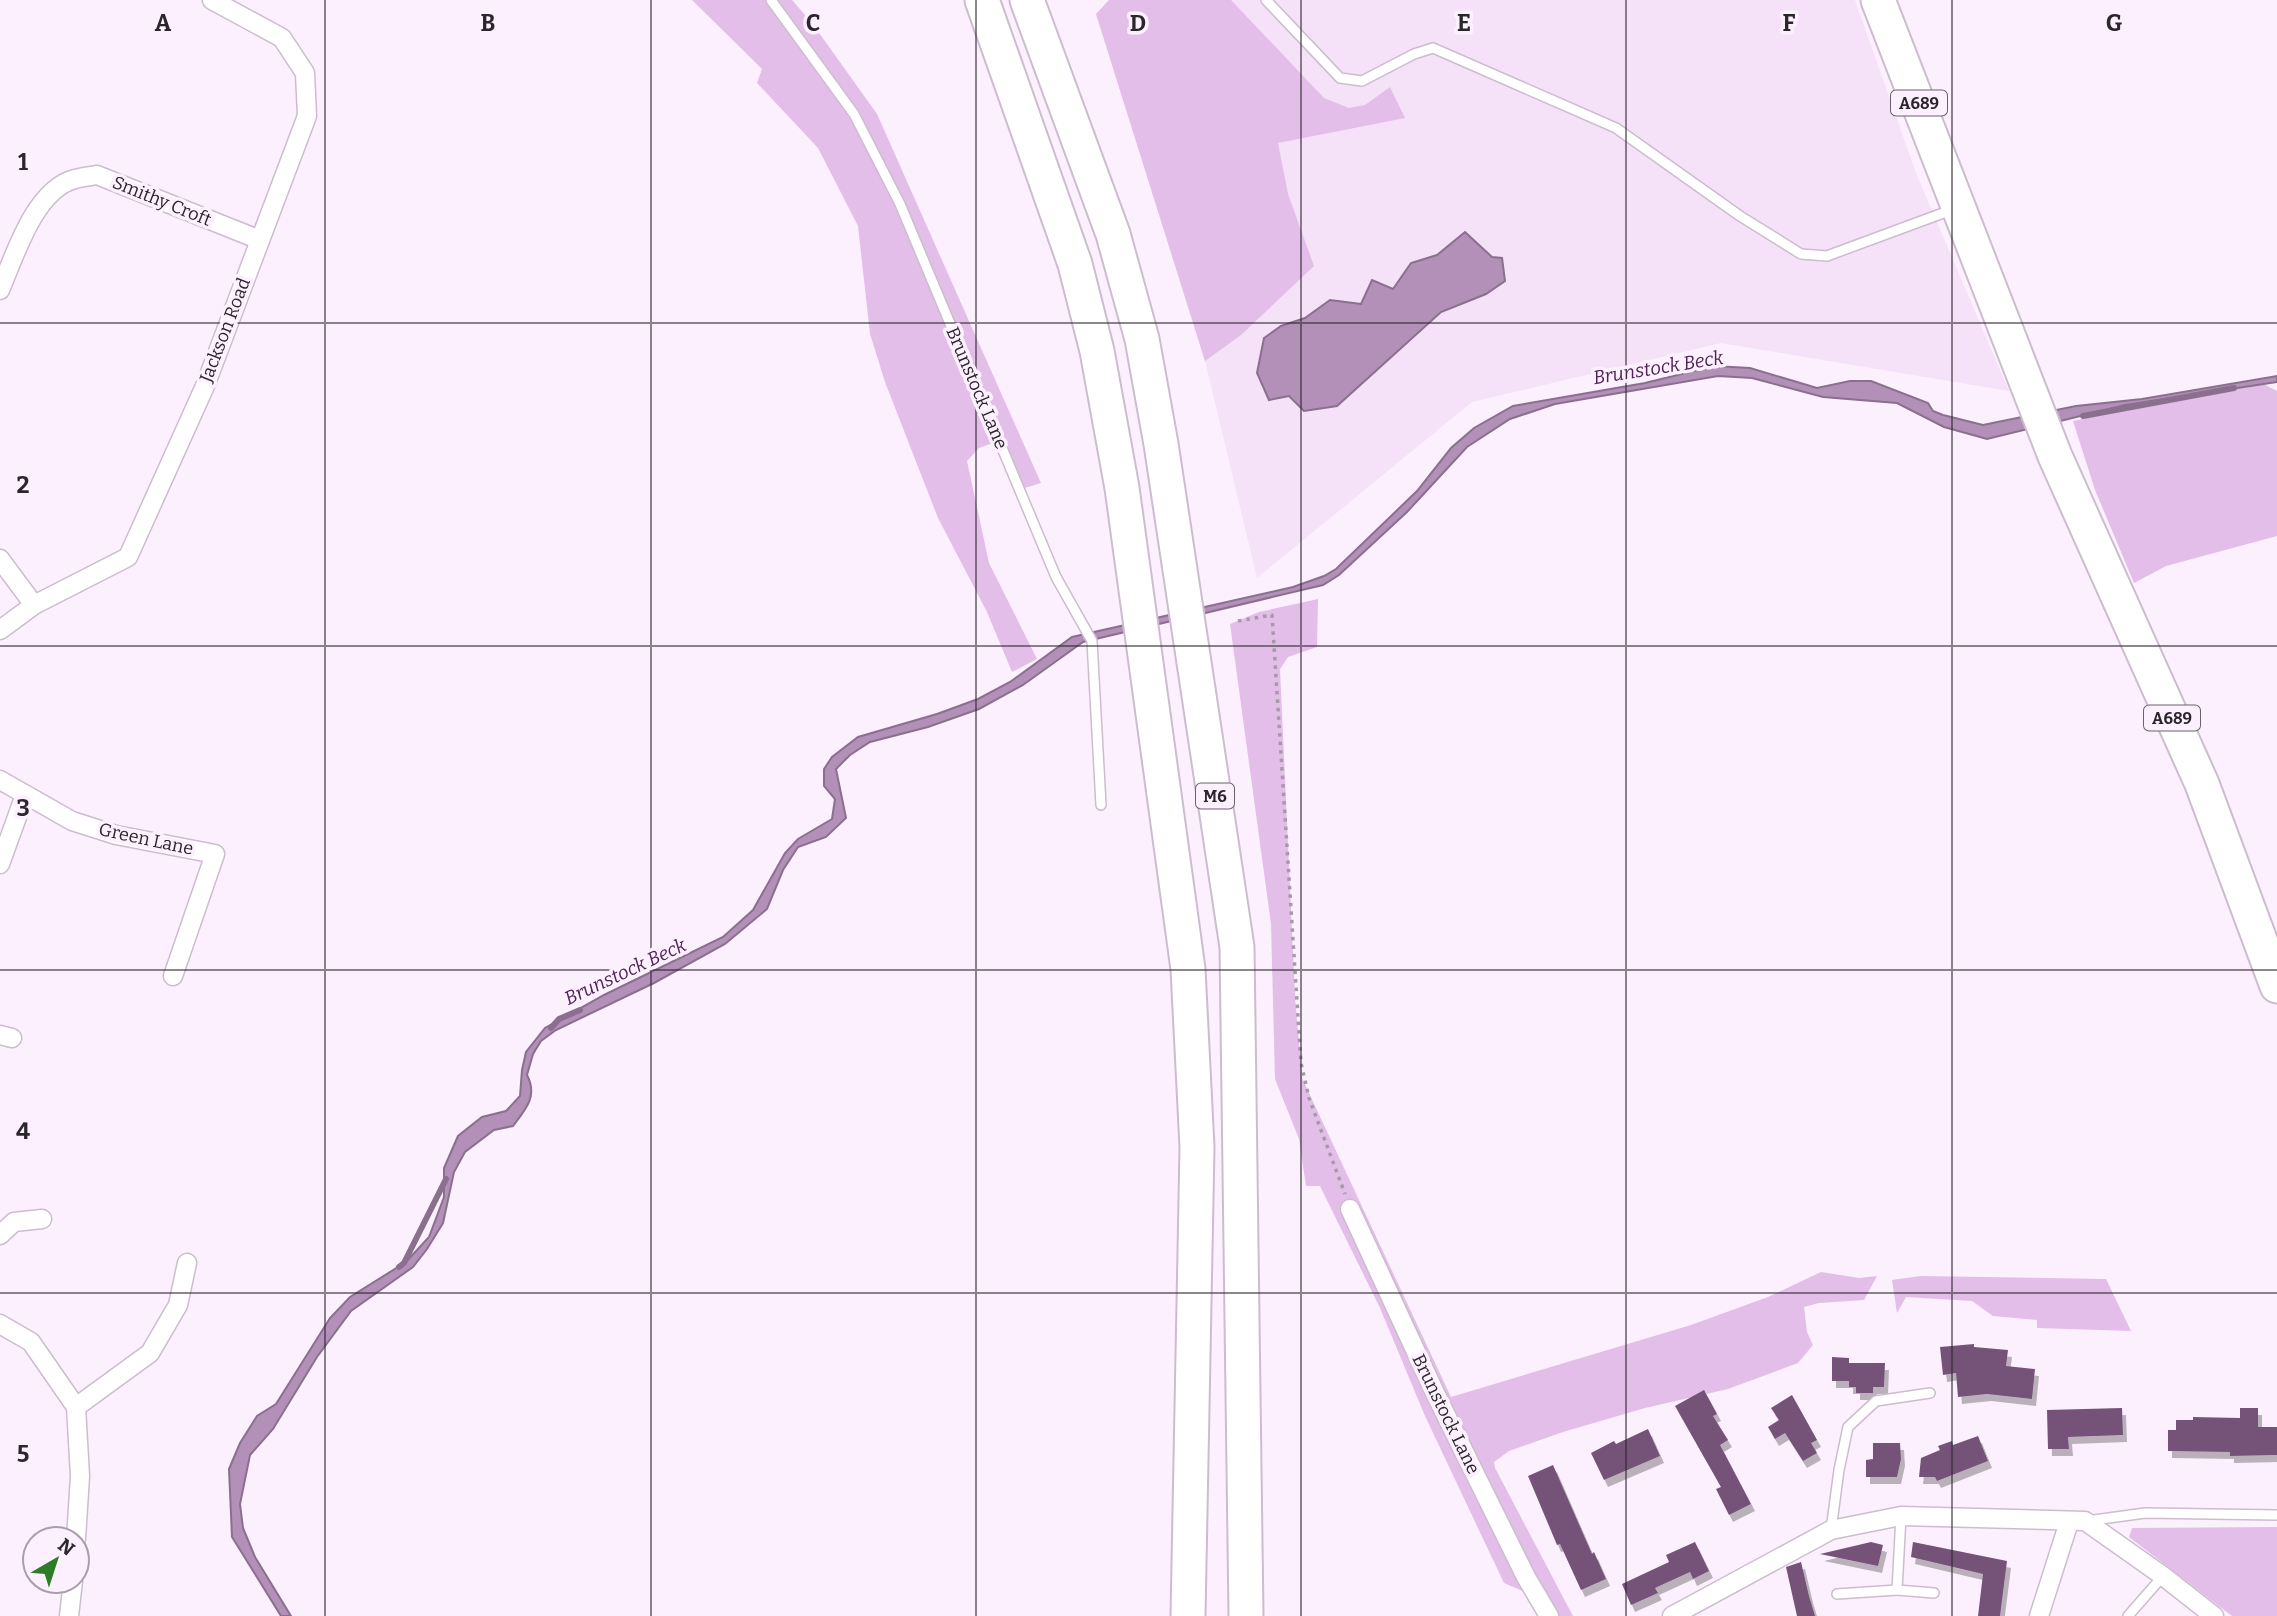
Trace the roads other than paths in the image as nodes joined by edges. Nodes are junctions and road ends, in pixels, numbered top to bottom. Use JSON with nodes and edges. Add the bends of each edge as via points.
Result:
{"nodes":[{"id":1,"x":212,"y":0,"type":"edge"},
{"id":2,"x":771,"y":0,"type":"edge"},
{"id":3,"x":982,"y":0,"type":"edge"},
{"id":4,"x":1027,"y":0,"type":"edge"},
{"id":5,"x":1266,"y":0,"type":"edge"},
{"id":6,"x":1878,"y":0,"type":"edge"},
{"id":7,"x":1959,"y":207,"type":"junction"},
{"id":8,"x":260,"y":240,"type":"junction"},
{"id":9,"x":0,"y":290,"type":"edge"},
{"id":10,"x":0,"y":559,"type":"edge"},
{"id":11,"x":34,"y":605,"type":"junction"},
{"id":12,"x":0,"y":630,"type":"edge"},
{"id":13,"x":0,"y":780,"type":"edge"},
{"id":14,"x":25,"y":795,"type":"junction"},
{"id":15,"x":1101,"y":805,"type":"dead end"},
{"id":16,"x":0,"y":864,"type":"edge"},
{"id":17,"x":173,"y":976,"type":"dead end"},
{"id":18,"x":2277,"y":986,"type":"edge"},
{"id":19,"x":1350,"y":1209,"type":"road end"},
{"id":20,"x":42,"y":1219,"type":"dead end"},
{"id":21,"x":0,"y":1235,"type":"edge"},
{"id":22,"x":187,"y":1263,"type":"dead end"},
{"id":23,"x":0,"y":1324,"type":"edge"},
{"id":24,"x":1930,"y":1393,"type":"dead end"},
{"id":25,"x":76,"y":1406,"type":"junction"},
{"id":26,"x":2277,"y":1515,"type":"edge"},
{"id":27,"x":1901,"y":1516,"type":"junction"},
{"id":28,"x":2077,"y":1522,"type":"junction"},
{"id":29,"x":77,"y":1525,"type":"edge"},
{"id":30,"x":1831,"y":1530,"type":"junction"},
{"id":31,"x":2163,"y":1576,"type":"junction"},
{"id":32,"x":1897,"y":1590,"type":"junction"},
{"id":33,"x":1934,"y":1593,"type":"dead end"},
{"id":34,"x":1838,"y":1594,"type":"dead end"},
{"id":35,"x":71,"y":1595,"type":"edge"},
{"id":36,"x":69,"y":1616,"type":"edge"},
{"id":37,"x":1188,"y":1616,"type":"edge"},
{"id":38,"x":1246,"y":1616,"type":"edge"},
{"id":39,"x":1549,"y":1616,"type":"edge"},
{"id":40,"x":1672,"y":1616,"type":"edge"},
{"id":41,"x":2039,"y":1616,"type":"edge"},
{"id":42,"x":2128,"y":1616,"type":"edge"},
{"id":43,"x":2214,"y":1616,"type":"edge"}],
"edges":[{"from":1,"to":8,"type":"street","name":"Jackson Road","via":[[282,38],[305,73],[307,116]]},
{"from":2,"to":15,"type":"lane","name":"Brunstock Lane","via":[[854,114],[894,193],[1056,577],[1092,641]]},
{"from":3,"to":37,"type":"highway","via":[[1075,264],[1097,351],[1122,488],[1188,969],[1197,1147]]},
{"from":4,"to":38,"type":"highway","number":"M6","via":[[1113,234],[1142,339],[1237,947]]},
{"from":5,"to":7,"type":"lane","via":[[1340,78],[1362,81],[1433,48],[1615,128],[1801,254],[1827,256]]},
{"from":6,"to":7,"type":"highway","number":"A689"},
{"from":7,"to":18,"type":"highway","number":"A689","via":[[2055,456],[2202,784]]},
{"from":8,"to":9,"type":"street","name":"Smithy Croft","via":[[97,175],[73,179],[53,191],[33,215]]},
{"from":8,"to":11,"type":"street","name":"Jackson Road","via":[[205,386],[128,557]]},
{"from":10,"to":11,"type":"street"},
{"from":11,"to":12,"type":"street","name":"Jackson Road"},
{"from":13,"to":14,"type":"street","name":"Green Lane"},
{"from":14,"to":16,"type":"street"},
{"from":14,"to":17,"type":"street","name":"Green Lane","via":[[72,821],[116,835],[215,853]]},
{"from":19,"to":39,"type":"street","name":"Brunstock Lane","via":[[1441,1405]]},
{"from":20,"to":21,"type":"street","via":[[14,1222]]},
{"from":22,"to":25,"type":"street","via":[[178,1305],[150,1353]]},
{"from":23,"to":25,"type":"street","via":[[31,1342]]},
{"from":24,"to":30,"type":"lane","via":[[1877,1401],[1848,1427]]},
{"from":25,"to":29,"type":"street"},
{"from":26,"to":28,"type":"lane","via":[[2146,1513]]},
{"from":27,"to":28,"type":"street"},
{"from":27,"to":30,"type":"street"},
{"from":27,"to":32,"type":"lane"},
{"from":28,"to":31,"type":"street"},
{"from":28,"to":41,"type":"street"},
{"from":30,"to":40,"type":"street"},
{"from":31,"to":42,"type":"lane"},
{"from":31,"to":43,"type":"street"},
{"from":32,"to":33,"type":"lane"},
{"from":32,"to":34,"type":"lane"},
{"from":35,"to":36,"type":"street"}]}
